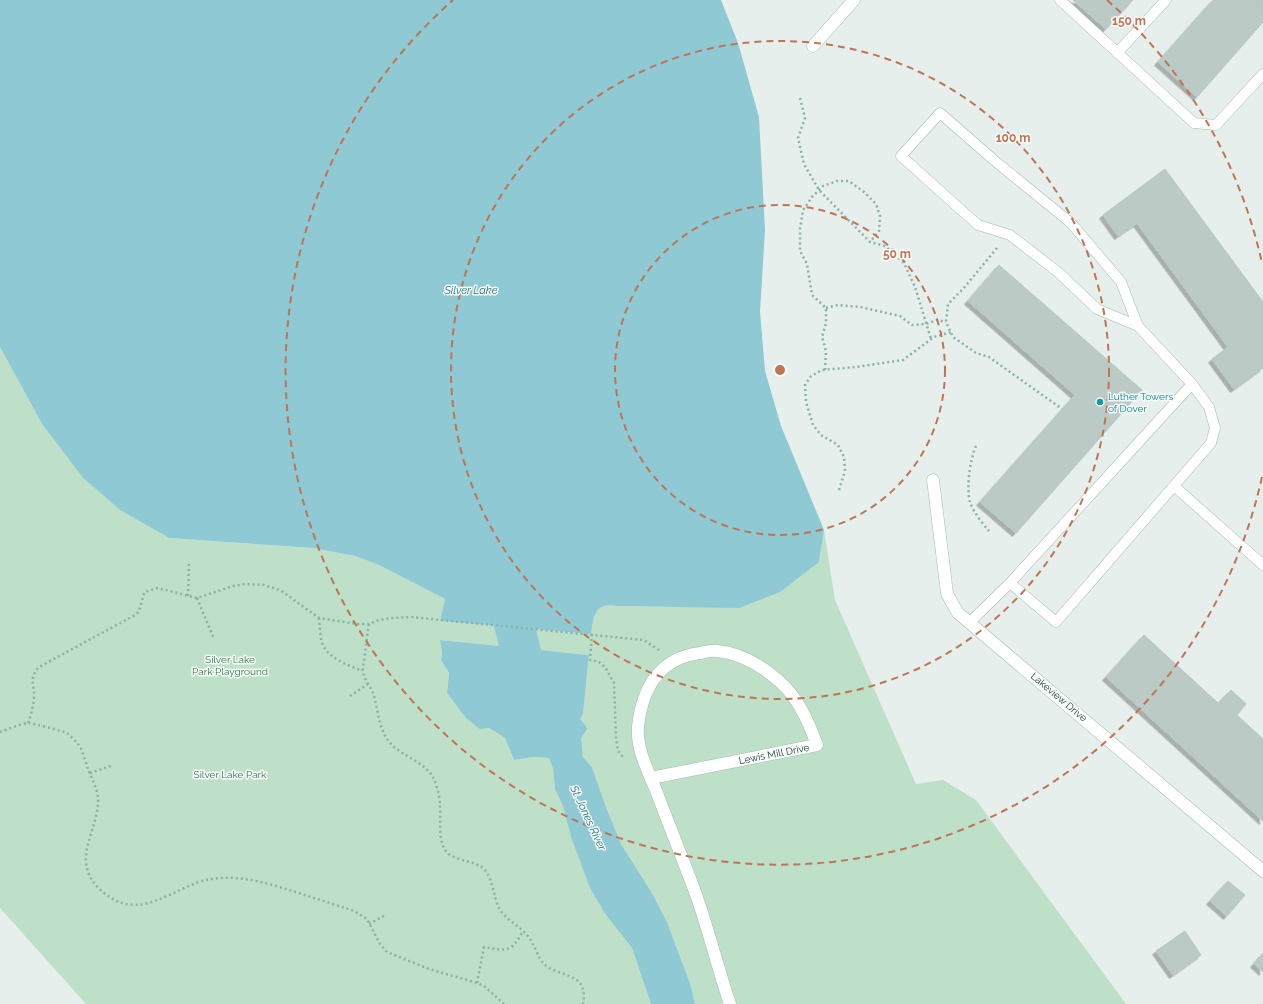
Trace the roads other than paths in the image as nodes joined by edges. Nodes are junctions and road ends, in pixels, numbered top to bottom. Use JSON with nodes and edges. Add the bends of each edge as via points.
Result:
{"nodes":[{"id":1,"x":854,"y":0,"type":"edge"},
{"id":2,"x":1060,"y":0,"type":"edge"},
{"id":3,"x":1166,"y":0,"type":"edge"},
{"id":4,"x":813,"y":46,"type":"dead end"},
{"id":5,"x":1117,"y":53,"type":"junction"},
{"id":6,"x":1263,"y":74,"type":"edge"},
{"id":7,"x":1138,"y":326,"type":"junction"},
{"id":8,"x":1192,"y":384,"type":"junction"},
{"id":9,"x":933,"y":480,"type":"dead end"},
{"id":10,"x":1174,"y":486,"type":"junction"},
{"id":11,"x":1263,"y":564,"type":"edge"},
{"id":12,"x":1010,"y":583,"type":"junction"},
{"id":13,"x":970,"y":622,"type":"junction"},
{"id":14,"x":651,"y":778,"type":"junction"},
{"id":15,"x":1263,"y":871,"type":"edge"},
{"id":16,"x":730,"y":1004,"type":"edge"}],
"edges":[{"from":1,"to":4,"type":"street"},
{"from":2,"to":5,"type":"lane"},
{"from":3,"to":5,"type":"lane"},
{"from":5,"to":6,"type":"lane","via":[[1194,123],[1216,125]]},
{"from":7,"to":7,"type":"lane","via":[[1121,282],[1071,223],[940,113],[901,156],[978,225],[1010,236],[1059,273],[1097,309]]},
{"from":7,"to":8,"type":"lane"},
{"from":8,"to":10,"type":"lane","via":[[1209,407],[1215,428],[1211,442]]},
{"from":8,"to":12,"type":"lane"},
{"from":9,"to":13,"type":"street","name":"Lakeview Drive","via":[[947,593],[958,612]]},
{"from":10,"to":11,"type":"lane"},
{"from":10,"to":12,"type":"lane","via":[[1056,622]]},
{"from":12,"to":13,"type":"lane"},
{"from":13,"to":15,"type":"street","name":"Lakeview Drive"},
{"from":14,"to":14,"type":"street","name":"Lewis Mill Drive","via":[[639,741],[638,728],[649,684],[660,670],[674,660],[694,654],[716,651],[737,655],[758,665],[780,681],[808,720],[817,745]]},
{"from":14,"to":16,"type":"street","name":"Lewis Mill Drive","via":[[694,889]]}]}
